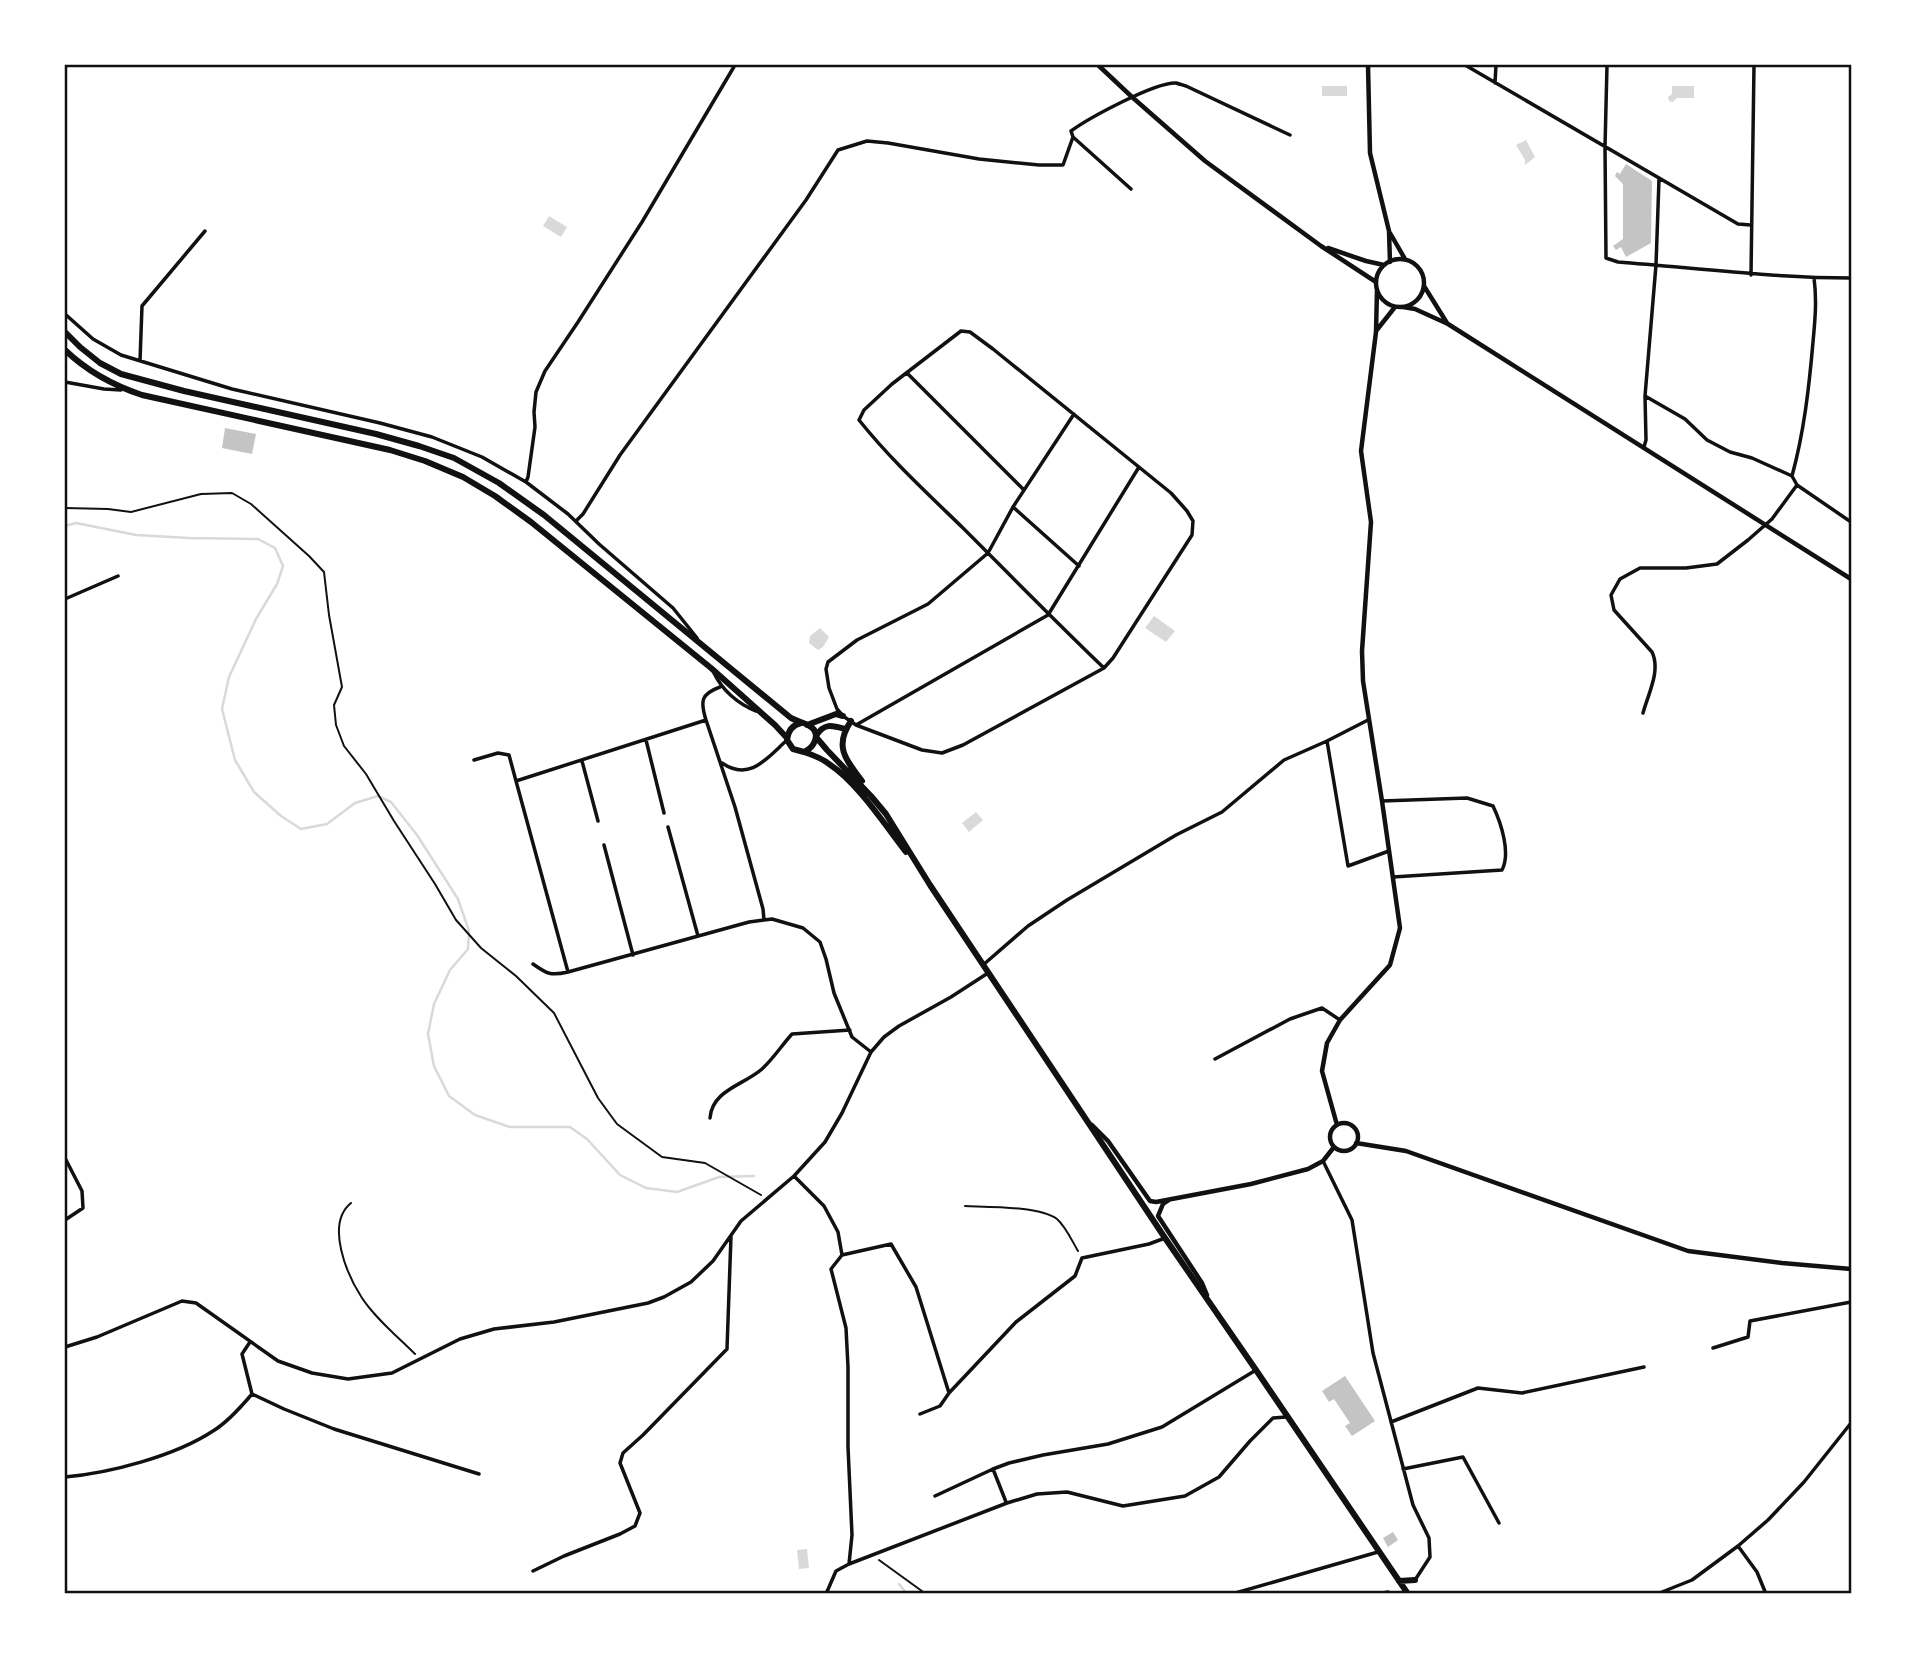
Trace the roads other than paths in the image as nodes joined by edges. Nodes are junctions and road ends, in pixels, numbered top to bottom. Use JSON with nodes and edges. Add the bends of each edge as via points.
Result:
{"nodes":[{"id":1,"x":735,"y":65,"type":"edge"},
{"id":2,"x":1098,"y":65,"type":"edge"},
{"id":3,"x":1368,"y":65,"type":"edge"},
{"id":4,"x":1465,"y":65,"type":"edge"},
{"id":5,"x":1496,"y":65,"type":"edge"},
{"id":6,"x":1607,"y":65,"type":"edge"},
{"id":7,"x":1754,"y":65,"type":"edge"},
{"id":8,"x":1495,"y":83,"type":"junction"},
{"id":9,"x":1132,"y":97,"type":"junction"},
{"id":10,"x":1290,"y":135,"type":"dead end"},
{"id":11,"x":1073,"y":137,"type":"junction"},
{"id":12,"x":1605,"y":147,"type":"junction"},
{"id":13,"x":1659,"y":179,"type":"junction"},
{"id":14,"x":1131,"y":188,"type":"dead end"},
{"id":15,"x":1751,"y":225,"type":"junction"},
{"id":16,"x":205,"y":230,"type":"dead end"},
{"id":17,"x":1389,"y":231,"type":"junction"},
{"id":18,"x":1321,"y":246,"type":"junction"},
{"id":19,"x":1405,"y":260,"type":"junction"},
{"id":20,"x":1390,"y":261,"type":"junction"},
{"id":21,"x":1384,"y":265,"type":"junction"},
{"id":22,"x":1656,"y":265,"type":"junction"},
{"id":23,"x":1751,"y":275,"type":"junction"},
{"id":24,"x":1814,"y":278,"type":"junction"},
{"id":25,"x":1851,"y":278,"type":"edge"},
{"id":26,"x":1376,"y":282,"type":"junction"},
{"id":27,"x":1424,"y":286,"type":"junction"},
{"id":28,"x":1377,"y":290,"type":"junction"},
{"id":29,"x":1395,"y":307,"type":"junction"},
{"id":30,"x":1403,"y":307,"type":"junction"},
{"id":31,"x":65,"y":314,"type":"edge"},
{"id":32,"x":1448,"y":324,"type":"junction"},
{"id":33,"x":65,"y":332,"type":"edge"},
{"id":34,"x":1376,"y":332,"type":"junction"},
{"id":35,"x":65,"y":350,"type":"edge"},
{"id":36,"x":140,"y":361,"type":"junction"},
{"id":37,"x":906,"y":373,"type":"junction"},
{"id":38,"x":65,"y":382,"type":"edge"},
{"id":39,"x":128,"y":390,"type":"junction"},
{"id":40,"x":1645,"y":396,"type":"junction"},
{"id":41,"x":1074,"y":414,"type":"junction"},
{"id":42,"x":1644,"y":447,"type":"junction"},
{"id":43,"x":1139,"y":467,"type":"junction"},
{"id":44,"x":1792,"y":476,"type":"junction"},
{"id":45,"x":526,"y":482,"type":"junction"},
{"id":46,"x":1797,"y":485,"type":"junction"},
{"id":47,"x":1024,"y":490,"type":"junction"},
{"id":48,"x":1013,"y":508,"type":"junction"},
{"id":49,"x":576,"y":522,"type":"junction"},
{"id":50,"x":1851,"y":522,"type":"edge"},
{"id":51,"x":1766,"y":524,"type":"junction"},
{"id":52,"x":988,"y":553,"type":"junction"},
{"id":53,"x":1079,"y":566,"type":"junction"},
{"id":54,"x":118,"y":576,"type":"dead end"},
{"id":55,"x":1851,"y":579,"type":"edge"},
{"id":56,"x":65,"y":599,"type":"edge"},
{"id":57,"x":1048,"y":615,"type":"junction"},
{"id":58,"x":705,"y":648,"type":"junction"},
{"id":59,"x":711,"y":668,"type":"junction"},
{"id":60,"x":1104,"y":668,"type":"junction"},
{"id":61,"x":720,"y":686,"type":"junction"},
{"id":62,"x":762,"y":713,"type":"junction"},
{"id":63,"x":1643,"y":713,"type":"dead end"},
{"id":64,"x":843,"y":716,"type":"junction"},
{"id":65,"x":706,"y":720,"type":"junction"},
{"id":66,"x":1368,"y":720,"type":"junction"},
{"id":67,"x":853,"y":723,"type":"junction"},
{"id":68,"x":804,"y":724,"type":"junction"},
{"id":69,"x":845,"y":729,"type":"junction"},
{"id":70,"x":816,"y":736,"type":"junction"},
{"id":71,"x":787,"y":739,"type":"junction"},
{"id":72,"x":646,"y":740,"type":"junction"},
{"id":73,"x":1327,"y":741,"type":"junction"},
{"id":74,"x":804,"y":752,"type":"junction"},
{"id":75,"x":474,"y":760,"type":"dead end"},
{"id":76,"x":582,"y":761,"type":"junction"},
{"id":77,"x":720,"y":761,"type":"junction"},
{"id":78,"x":516,"y":781,"type":"junction"},
{"id":79,"x":872,"y":796,"type":"junction"},
{"id":80,"x":1382,"y":801,"type":"junction"},
{"id":81,"x":664,"y":813,"type":"dead end"},
{"id":82,"x":598,"y":821,"type":"dead end"},
{"id":83,"x":668,"y":827,"type":"dead end"},
{"id":84,"x":604,"y":845,"type":"dead end"},
{"id":85,"x":1389,"y":851,"type":"junction"},
{"id":86,"x":1393,"y":877,"type":"junction"},
{"id":87,"x":930,"y":885,"type":"junction"},
{"id":88,"x":764,"y":920,"type":"junction"},
{"id":89,"x":698,"y":937,"type":"junction"},
{"id":90,"x":633,"y":955,"type":"junction"},
{"id":91,"x":533,"y":964,"type":"dead end"},
{"id":92,"x":984,"y":965,"type":"junction"},
{"id":93,"x":568,"y":972,"type":"junction"},
{"id":94,"x":988,"y":972,"type":"junction"},
{"id":95,"x":1340,"y":1020,"type":"junction"},
{"id":96,"x":850,"y":1030,"type":"junction"},
{"id":97,"x":871,"y":1052,"type":"junction"},
{"id":98,"x":1215,"y":1059,"type":"dead end"},
{"id":99,"x":710,"y":1118,"type":"dead end"},
{"id":100,"x":1087,"y":1120,"type":"junction"},
{"id":101,"x":1337,"y":1125,"type":"junction"},
{"id":102,"x":1356,"y":1143,"type":"junction"},
{"id":103,"x":1334,"y":1147,"type":"junction"},
{"id":104,"x":65,"y":1158,"type":"edge"},
{"id":105,"x":1323,"y":1161,"type":"junction"},
{"id":106,"x":794,"y":1176,"type":"junction"},
{"id":107,"x":1170,"y":1199,"type":"junction"},
{"id":108,"x":65,"y":1220,"type":"edge"},
{"id":109,"x":731,"y":1235,"type":"junction"},
{"id":110,"x":1165,"y":1238,"type":"junction"},
{"id":111,"x":842,"y":1255,"type":"junction"},
{"id":112,"x":1851,"y":1269,"type":"edge"},
{"id":113,"x":1208,"y":1301,"type":"junction"},
{"id":114,"x":1851,"y":1302,"type":"edge"},
{"id":115,"x":250,"y":1342,"type":"junction"},
{"id":116,"x":65,"y":1347,"type":"edge"},
{"id":117,"x":1713,"y":1348,"type":"dead end"},
{"id":118,"x":1644,"y":1367,"type":"dead end"},
{"id":119,"x":1256,"y":1370,"type":"junction"},
{"id":120,"x":948,"y":1393,"type":"junction"},
{"id":121,"x":252,"y":1394,"type":"junction"},
{"id":122,"x":920,"y":1414,"type":"dead end"},
{"id":123,"x":1289,"y":1417,"type":"junction"},
{"id":124,"x":1391,"y":1422,"type":"junction"},
{"id":125,"x":1851,"y":1423,"type":"edge"},
{"id":126,"x":993,"y":1469,"type":"junction"},
{"id":127,"x":1403,"y":1469,"type":"junction"},
{"id":128,"x":479,"y":1474,"type":"dead end"},
{"id":129,"x":65,"y":1477,"type":"edge"},
{"id":130,"x":934,"y":1496,"type":"dead end"},
{"id":131,"x":1007,"y":1503,"type":"junction"},
{"id":132,"x":1499,"y":1523,"type":"dead end"},
{"id":133,"x":1738,"y":1546,"type":"junction"},
{"id":134,"x":1379,"y":1552,"type":"junction"},
{"id":135,"x":849,"y":1564,"type":"junction"},
{"id":136,"x":533,"y":1571,"type":"dead end"},
{"id":137,"x":1415,"y":1580,"type":"junction"},
{"id":138,"x":1399,"y":1581,"type":"junction"},
{"id":139,"x":825,"y":1594,"type":"edge"},
{"id":140,"x":1232,"y":1594,"type":"edge"},
{"id":141,"x":1377,"y":1594,"type":"edge"},
{"id":142,"x":1393,"y":1594,"type":"edge"},
{"id":143,"x":1408,"y":1594,"type":"edge"},
{"id":144,"x":1657,"y":1594,"type":"edge"},
{"id":145,"x":1766,"y":1594,"type":"edge"}],
"edges":[{"from":1,"to":45,"type":"street","via":[[642,222],[545,371],[536,392]]},
{"from":2,"to":9,"type":"street"},
{"from":3,"to":17,"type":"street","via":[[1370,153]]},
{"from":4,"to":8,"type":"street"},
{"from":5,"to":8,"type":"street"},
{"from":6,"to":12,"type":"street"},
{"from":7,"to":15,"type":"street"},
{"from":8,"to":12,"type":"street"},
{"from":9,"to":10,"type":"street","via":[[1174,83]]},
{"from":9,"to":11,"type":"street","via":[[1080,124],[1071,131]]},
{"from":9,"to":18,"type":"street","via":[[1205,161]]},
{"from":11,"to":14,"type":"street"},
{"from":11,"to":49,"type":"street","via":[[1063,165],[979,159],[867,141],[838,150]]},
{"from":12,"to":13,"type":"street"},
{"from":12,"to":22,"type":"street","via":[[1606,258]]},
{"from":13,"to":15,"type":"street","via":[[1738,224]]},
{"from":13,"to":22,"type":"street"},
{"from":15,"to":23,"type":"street"},
{"from":16,"to":36,"type":"street","via":[[142,306]]},
{"from":17,"to":19,"type":"street"},
{"from":17,"to":20,"type":"street"},
{"from":18,"to":21,"type":"street"},
{"from":18,"to":26,"type":"street"},
{"from":19,"to":20,"type":"street"},
{"from":19,"to":27,"type":"street","via":[[1417,267]]},
{"from":20,"to":21,"type":"street"},
{"from":21,"to":26,"type":"street"},
{"from":22,"to":23,"type":"street"},
{"from":22,"to":40,"type":"street"},
{"from":23,"to":24,"type":"street"},
{"from":24,"to":25,"type":"street"},
{"from":24,"to":44,"type":"street","via":[[1817,295],[1810,381]]},
{"from":26,"to":28,"type":"street"},
{"from":27,"to":30,"type":"street","via":[[1417,300]]},
{"from":27,"to":32,"type":"street"},
{"from":28,"to":29,"type":"street"},
{"from":28,"to":34,"type":"street"},
{"from":29,"to":30,"type":"street"},
{"from":29,"to":34,"type":"street"},
{"from":30,"to":32,"type":"street"},
{"from":31,"to":36,"type":"street","via":[[93,339]]},
{"from":32,"to":42,"type":"street"},
{"from":33,"to":58,"type":"highway","via":[[100,363],[121,374],[376,434],[454,458],[544,515]]},
{"from":34,"to":66,"type":"street","via":[[1361,452],[1371,522],[1362,651]]},
{"from":35,"to":39,"type":"highway","via":[[94,374]]},
{"from":36,"to":45,"type":"street","via":[[232,389],[432,437],[482,457]]},
{"from":37,"to":41,"type":"street","via":[[954,335],[970,332]]},
{"from":37,"to":47,"type":"street"},
{"from":37,"to":52,"type":"street","via":[[864,410],[859,420]]},
{"from":38,"to":39,"type":"street"},
{"from":39,"to":59,"type":"highway","via":[[390,450],[463,477],[531,522]]},
{"from":40,"to":42,"type":"street"},
{"from":40,"to":44,"type":"street","via":[[1685,419],[1707,440]]},
{"from":41,"to":43,"type":"street"},
{"from":41,"to":47,"type":"street"},
{"from":42,"to":51,"type":"street"},
{"from":43,"to":53,"type":"street"},
{"from":43,"to":60,"type":"street","via":[[1187,511],[1193,522],[1192,535]]},
{"from":44,"to":46,"type":"street"},
{"from":45,"to":49,"type":"street"},
{"from":46,"to":50,"type":"street"},
{"from":46,"to":51,"type":"street"},
{"from":47,"to":48,"type":"street"},
{"from":48,"to":52,"type":"street"},
{"from":48,"to":53,"type":"street"},
{"from":49,"to":58,"type":"street","via":[[673,608]]},
{"from":51,"to":55,"type":"street"},
{"from":51,"to":63,"type":"street","via":[[1717,564],[1640,568],[1620,579],[1611,596],[1614,610],[1655,659]]},
{"from":52,"to":57,"type":"street"},
{"from":52,"to":64,"type":"street","via":[[928,604],[857,640],[828,662],[828,688]]},
{"from":53,"to":57,"type":"street"},
{"from":54,"to":56,"type":"street"},
{"from":57,"to":60,"type":"street"},
{"from":57,"to":67,"type":"street"},
{"from":58,"to":68,"type":"highway"},
{"from":59,"to":61,"type":"street"},
{"from":59,"to":62,"type":"highway"},
{"from":60,"to":67,"type":"street","via":[[963,746],[942,752],[922,750]]},
{"from":61,"to":62,"type":"street"},
{"from":61,"to":65,"type":"street","via":[[704,697]]},
{"from":62,"to":71,"type":"highway"},
{"from":64,"to":67,"type":"street"},
{"from":64,"to":68,"type":"highway"},
{"from":65,"to":72,"type":"street"},
{"from":65,"to":77,"type":"street"},
{"from":66,"to":73,"type":"street"},
{"from":66,"to":80,"type":"street"},
{"from":67,"to":69,"type":"highway"},
{"from":68,"to":70,"type":"highway"},
{"from":68,"to":71,"type":"highway","via":[[793,727]]},
{"from":69,"to":70,"type":"highway","via":[[827,725]]},
{"from":69,"to":79,"type":"highway","via":[[842,751]]},
{"from":70,"to":74,"type":"highway"},
{"from":70,"to":79,"type":"highway"},
{"from":71,"to":74,"type":"highway","via":[[793,749]]},
{"from":71,"to":77,"type":"street","via":[[746,771],[731,769]]},
{"from":72,"to":76,"type":"street"},
{"from":72,"to":81,"type":"street"},
{"from":73,"to":85,"type":"street","via":[[1348,866]]},
{"from":73,"to":92,"type":"street","via":[[1284,760],[1222,812],[1067,900],[1028,926]]},
{"from":74,"to":87,"type":"highway","via":[[850,781]]},
{"from":75,"to":78,"type":"street","via":[[498,753],[509,755]]},
{"from":76,"to":78,"type":"street"},
{"from":76,"to":82,"type":"street"},
{"from":77,"to":88,"type":"street"},
{"from":78,"to":93,"type":"street"},
{"from":79,"to":87,"type":"highway"},
{"from":80,"to":85,"type":"street"},
{"from":80,"to":86,"type":"street","via":[[1467,798],[1493,807],[1501,821],[1506,856],[1502,870]]},
{"from":83,"to":89,"type":"street"},
{"from":84,"to":90,"type":"street"},
{"from":85,"to":86,"type":"street"},
{"from":86,"to":95,"type":"street","via":[[1400,928],[1390,965]]},
{"from":87,"to":92,"type":"highway"},
{"from":88,"to":89,"type":"street"},
{"from":88,"to":96,"type":"street","via":[[803,928],[820,942]]},
{"from":89,"to":90,"type":"street"},
{"from":90,"to":93,"type":"street"},
{"from":91,"to":93,"type":"street","via":[[554,975]]},
{"from":92,"to":94,"type":"highway"},
{"from":94,"to":97,"type":"street","via":[[899,1026]]},
{"from":94,"to":100,"type":"highway"},
{"from":95,"to":98,"type":"street","via":[[1322,1008],[1290,1019]]},
{"from":95,"to":101,"type":"street","via":[[1326,1044],[1322,1071]]},
{"from":96,"to":97,"type":"street"},
{"from":96,"to":99,"type":"street","via":[[792,1034],[761,1070],[719,1096]]},
{"from":97,"to":106,"type":"street","via":[[825,1142]]},
{"from":100,"to":107,"type":"street","via":[[1108,1141],[1150,1201]]},
{"from":100,"to":110,"type":"highway"},
{"from":101,"to":102,"type":"street","via":[[1352,1126]]},
{"from":101,"to":103,"type":"street","via":[[1330,1135]]},
{"from":102,"to":103,"type":"street","via":[[1346,1150]]},
{"from":102,"to":112,"type":"street","via":[[1406,1151],[1688,1251]]},
{"from":103,"to":105,"type":"street"},
{"from":104,"to":108,"type":"street","via":[[82,1191],[82,1208]]},
{"from":105,"to":107,"type":"street","via":[[1263,1181]]},
{"from":105,"to":124,"type":"street","via":[[1352,1220],[1373,1353]]},
{"from":106,"to":109,"type":"street"},
{"from":106,"to":111,"type":"street","via":[[824,1206],[838,1232]]},
{"from":107,"to":113,"type":"street","via":[[1158,1216],[1205,1287]]},
{"from":109,"to":115,"type":"street","via":[[691,1282],[664,1297],[554,1322],[494,1329],[460,1339],[392,1373],[348,1379],[312,1373],[278,1361]]},
{"from":109,"to":136,"type":"street","via":[[727,1349],[623,1453],[620,1463],[640,1513],[635,1526]]},
{"from":110,"to":113,"type":"highway"},
{"from":110,"to":120,"type":"street","via":[[1082,1258],[1074,1276],[1016,1322]]},
{"from":111,"to":120,"type":"street","via":[[891,1244],[916,1287]]},
{"from":111,"to":135,"type":"street","via":[[831,1269],[846,1328]]},
{"from":113,"to":119,"type":"highway"},
{"from":114,"to":117,"type":"street","via":[[1750,1321],[1748,1337]]},
{"from":115,"to":116,"type":"street","via":[[196,1303],[182,1301]]},
{"from":115,"to":121,"type":"street","via":[[242,1354]]},
{"from":118,"to":124,"type":"street","via":[[1522,1393],[1478,1388]]},
{"from":119,"to":123,"type":"highway"},
{"from":119,"to":126,"type":"street","via":[[1162,1427]]},
{"from":120,"to":122,"type":"street","via":[[940,1406]]},
{"from":121,"to":128,"type":"street","via":[[334,1429]]},
{"from":121,"to":129,"type":"street","via":[[214,1431],[185,1446],[91,1475]]},
{"from":123,"to":131,"type":"street","via":[[1273,1418],[1219,1477],[1185,1496],[1123,1506],[1067,1492]]},
{"from":123,"to":134,"type":"highway"},
{"from":124,"to":127,"type":"street"},
{"from":125,"to":133,"type":"street","via":[[1804,1482]]},
{"from":126,"to":130,"type":"street"},
{"from":126,"to":131,"type":"street"},
{"from":127,"to":132,"type":"street","via":[[1464,1457]]},
{"from":127,"to":137,"type":"street","via":[[1429,1538],[1430,1557]]},
{"from":131,"to":135,"type":"street"},
{"from":133,"to":144,"type":"street","via":[[1692,1580]]},
{"from":133,"to":145,"type":"street"},
{"from":134,"to":138,"type":"highway"},
{"from":134,"to":140,"type":"street"},
{"from":135,"to":139,"type":"street","via":[[836,1571]]},
{"from":137,"to":138,"type":"highway"},
{"from":137,"to":143,"type":"highway"},
{"from":138,"to":143,"type":"highway"},
{"from":141,"to":142,"type":"street"}]}
